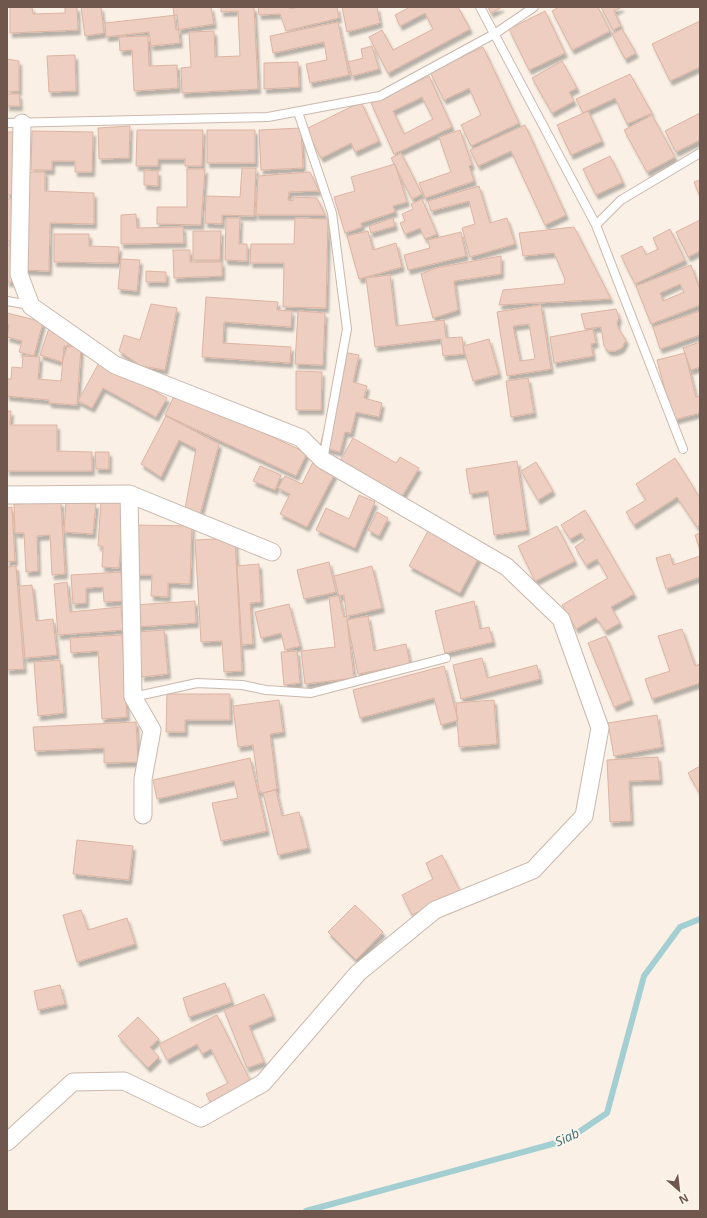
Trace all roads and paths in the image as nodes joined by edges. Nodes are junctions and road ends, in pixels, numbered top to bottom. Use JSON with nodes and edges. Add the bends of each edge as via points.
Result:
{"nodes":[{"id":1,"x":480,"y":7,"type":"edge"},
{"id":2,"x":534,"y":7,"type":"edge"},
{"id":3,"x":496,"y":33,"type":"junction"},
{"id":4,"x":298,"y":112,"type":"junction"},
{"id":5,"x":15,"y":123,"type":"edge"},
{"id":6,"x":700,"y":153,"type":"edge"},
{"id":7,"x":596,"y":224,"type":"junction"},
{"id":8,"x":7,"y":301,"type":"edge"},
{"id":9,"x":31,"y":306,"type":"junction"},
{"id":10,"x":683,"y":449,"type":"dead end"},
{"id":11,"x":324,"y":460,"type":"junction"},
{"id":12,"x":7,"y":494,"type":"edge"},
{"id":13,"x":129,"y":494,"type":"junction"},
{"id":14,"x":272,"y":552,"type":"dead end"},
{"id":15,"x":446,"y":658,"type":"dead end"},
{"id":16,"x":134,"y":697,"type":"junction"},
{"id":17,"x":143,"y":815,"type":"dead end"},
{"id":18,"x":7,"y":1142,"type":"edge"}],
"edges":[{"from":1,"to":3,"type":"lane"},
{"from":2,"to":3,"type":"lane"},
{"from":3,"to":4,"type":"lane","via":[[380,96]]},
{"from":3,"to":7,"type":"lane"},
{"from":4,"to":5,"type":"lane","via":[[268,117]]},
{"from":4,"to":11,"type":"lane","via":[[332,213],[347,329]]},
{"from":5,"to":9,"type":"street","via":[[19,274]]},
{"from":6,"to":7,"type":"lane","via":[[621,200]]},
{"from":7,"to":10,"type":"lane"},
{"from":8,"to":9,"type":"lane"},
{"from":9,"to":11,"type":"street","via":[[115,365],[301,438]]},
{"from":11,"to":18,"type":"street","via":[[507,567],[560,619],[600,728],[584,816],[533,870],[435,910],[358,973],[263,1083],[201,1118],[124,1081],[73,1082]]},
{"from":12,"to":13,"type":"street"},
{"from":13,"to":14,"type":"street"},
{"from":13,"to":16,"type":"street"},
{"from":15,"to":16,"type":"lane","via":[[311,693],[197,683]]},
{"from":16,"to":17,"type":"street","via":[[152,730],[143,779]]}]}
